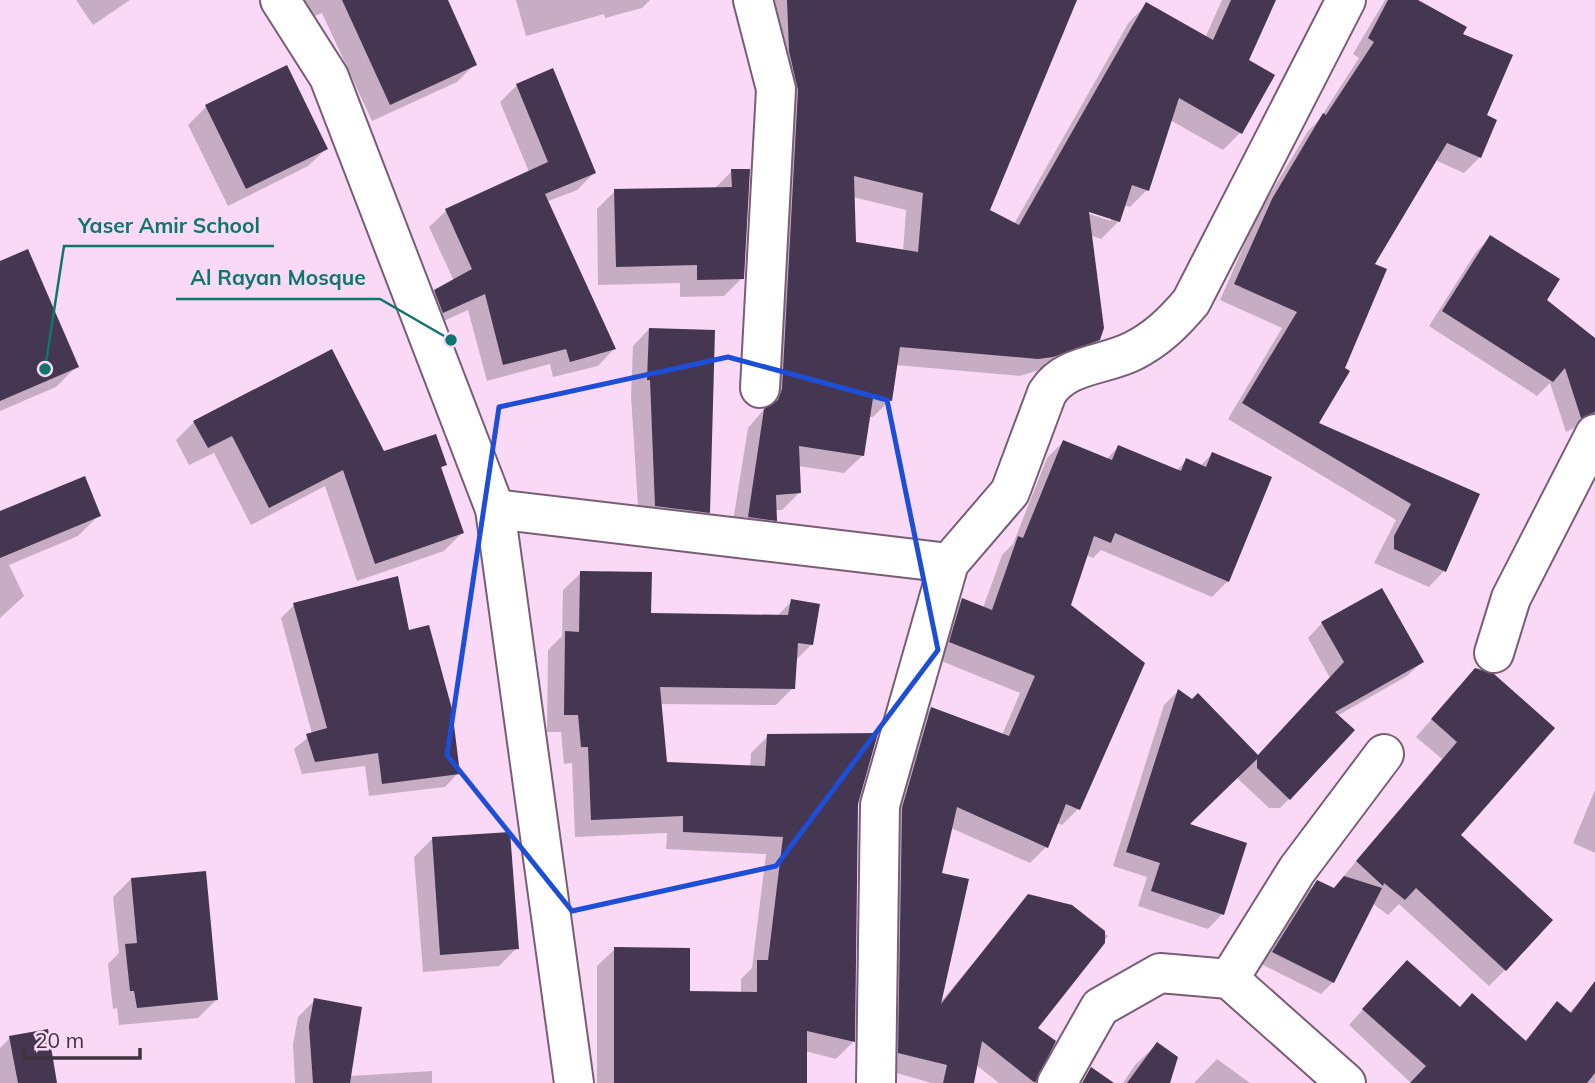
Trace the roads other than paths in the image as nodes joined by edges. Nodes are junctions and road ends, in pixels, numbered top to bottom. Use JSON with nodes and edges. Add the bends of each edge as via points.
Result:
{"nodes":[{"id":1,"x":281,"y":0,"type":"edge"},
{"id":2,"x":753,"y":0,"type":"edge"},
{"id":3,"x":1346,"y":0,"type":"edge"},
{"id":4,"x":760,"y":388,"type":"dead end"},
{"id":5,"x":1595,"y":434,"type":"edge"},
{"id":6,"x":495,"y":509,"type":"junction"},
{"id":7,"x":949,"y":563,"type":"junction"},
{"id":8,"x":1494,"y":653,"type":"dead end"},
{"id":9,"x":1384,"y":754,"type":"dead end"},
{"id":10,"x":1229,"y":979,"type":"junction"},
{"id":11,"x":574,"y":1083,"type":"edge"},
{"id":12,"x":876,"y":1083,"type":"edge"},
{"id":13,"x":1057,"y":1083,"type":"edge"},
{"id":14,"x":1346,"y":1083,"type":"edge"}],
"edges":[{"from":1,"to":6,"type":"street","via":[[329,78]]},
{"from":2,"to":4,"type":"street","via":[[776,89]]},
{"from":3,"to":7,"type":"street","via":[[1191,302],[1154,339],[1131,352],[1070,372],[1051,387],[1010,492]]},
{"from":5,"to":8,"type":"street","via":[[1511,598]]},
{"from":6,"to":7,"type":"street"},
{"from":6,"to":11,"type":"street"},
{"from":7,"to":12,"type":"street","via":[[880,805]]},
{"from":9,"to":10,"type":"street","via":[[1297,870]]},
{"from":10,"to":13,"type":"street","via":[[1160,973],[1100,1007]]},
{"from":10,"to":14,"type":"street"}]}
